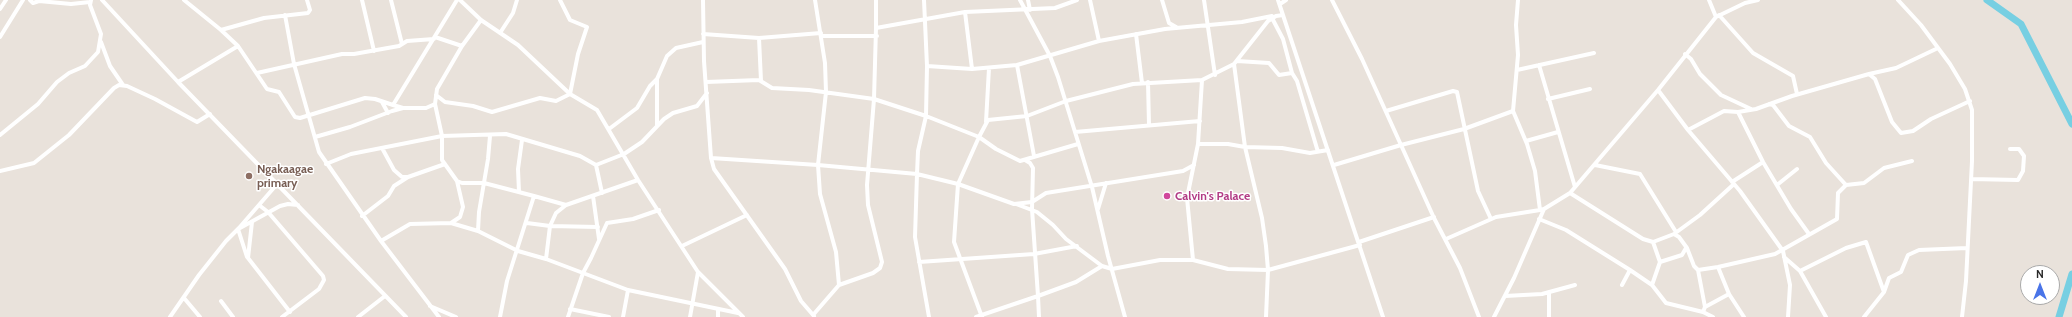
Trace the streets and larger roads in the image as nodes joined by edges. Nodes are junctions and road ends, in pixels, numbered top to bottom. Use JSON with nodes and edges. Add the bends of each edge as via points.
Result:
{"nodes":[{"id":1,"x":6,"y":0,"type":"edge"},
{"id":2,"x":23,"y":0,"type":"edge"},
{"id":3,"x":30,"y":0,"type":"edge"},
{"id":4,"x":102,"y":0,"type":"edge"},
{"id":5,"x":184,"y":0,"type":"edge"},
{"id":6,"x":307,"y":0,"type":"edge"},
{"id":7,"x":362,"y":0,"type":"edge"},
{"id":8,"x":391,"y":0,"type":"edge"},
{"id":9,"x":456,"y":0,"type":"edge"},
{"id":10,"x":460,"y":0,"type":"edge"},
{"id":11,"x":516,"y":0,"type":"edge"},
{"id":12,"x":560,"y":0,"type":"edge"},
{"id":13,"x":703,"y":0,"type":"edge"},
{"id":14,"x":815,"y":0,"type":"edge"},
{"id":15,"x":876,"y":0,"type":"edge"},
{"id":16,"x":924,"y":0,"type":"edge"},
{"id":17,"x":1020,"y":0,"type":"edge"},
{"id":18,"x":1028,"y":0,"type":"edge"},
{"id":19,"x":1077,"y":0,"type":"edge"},
{"id":20,"x":1090,"y":0,"type":"edge"},
{"id":21,"x":1162,"y":0,"type":"edge"},
{"id":22,"x":1204,"y":0,"type":"edge"},
{"id":23,"x":1286,"y":0,"type":"edge"},
{"id":24,"x":1332,"y":0,"type":"edge"},
{"id":25,"x":1518,"y":0,"type":"edge"},
{"id":26,"x":1709,"y":0,"type":"edge"},
{"id":27,"x":1758,"y":0,"type":"edge"},
{"id":28,"x":1898,"y":0,"type":"edge"},
{"id":29,"x":90,"y":1,"type":"edge"},
{"id":30,"x":1279,"y":2,"type":"edge"},
{"id":31,"x":0,"y":9,"type":"edge"},
{"id":32,"x":1027,"y":10,"type":"junction"},
{"id":33,"x":966,"y":12,"type":"junction"},
{"id":34,"x":285,"y":15,"type":"junction"},
{"id":35,"x":1283,"y":15,"type":"junction"},
{"id":36,"x":1717,"y":16,"type":"junction"},
{"id":37,"x":1274,"y":17,"type":"junction"},
{"id":38,"x":481,"y":20,"type":"junction"},
{"id":39,"x":924,"y":20,"type":"junction"},
{"id":40,"x":1208,"y":24,"type":"junction"},
{"id":41,"x":1177,"y":27,"type":"junction"},
{"id":42,"x":876,"y":28,"type":"junction"},
{"id":43,"x":221,"y":30,"type":"junction"},
{"id":44,"x":500,"y":33,"type":"junction"},
{"id":45,"x":703,"y":34,"type":"junction"},
{"id":46,"x":821,"y":34,"type":"junction"},
{"id":47,"x":1136,"y":34,"type":"junction"},
{"id":48,"x":877,"y":36,"type":"junction"},
{"id":49,"x":0,"y":37,"type":"edge"},
{"id":50,"x":434,"y":38,"type":"junction"},
{"id":51,"x":759,"y":38,"type":"junction"},
{"id":52,"x":1099,"y":41,"type":"junction"},
{"id":53,"x":101,"y":42,"type":"junction"},
{"id":54,"x":703,"y":42,"type":"junction"},
{"id":55,"x":402,"y":44,"type":"junction"},
{"id":56,"x":238,"y":46,"type":"junction"},
{"id":57,"x":462,"y":46,"type":"junction"},
{"id":58,"x":1938,"y":48,"type":"junction"},
{"id":59,"x":374,"y":51,"type":"junction"},
{"id":60,"x":1594,"y":54,"type":"dead end"},
{"id":61,"x":1685,"y":54,"type":"junction"},
{"id":62,"x":1050,"y":56,"type":"junction"},
{"id":63,"x":1236,"y":62,"type":"junction"},
{"id":64,"x":294,"y":64,"type":"junction"},
{"id":65,"x":1017,"y":65,"type":"junction"},
{"id":66,"x":1539,"y":65,"type":"junction"},
{"id":67,"x":927,"y":66,"type":"junction"},
{"id":68,"x":989,"y":68,"type":"junction"},
{"id":69,"x":972,"y":69,"type":"junction"},
{"id":70,"x":1517,"y":70,"type":"junction"},
{"id":71,"x":257,"y":73,"type":"junction"},
{"id":72,"x":1292,"y":73,"type":"junction"},
{"id":73,"x":1215,"y":74,"type":"junction"},
{"id":74,"x":1869,"y":74,"type":"junction"},
{"id":75,"x":657,"y":79,"type":"junction"},
{"id":76,"x":1202,"y":80,"type":"junction"},
{"id":77,"x":761,"y":81,"type":"junction"},
{"id":78,"x":178,"y":82,"type":"junction"},
{"id":79,"x":706,"y":82,"type":"junction"},
{"id":80,"x":1148,"y":82,"type":"junction"},
{"id":81,"x":1142,"y":83,"type":"junction"},
{"id":82,"x":123,"y":85,"type":"junction"},
{"id":83,"x":1590,"y":89,"type":"dead end"},
{"id":84,"x":1658,"y":90,"type":"junction"},
{"id":85,"x":826,"y":92,"type":"junction"},
{"id":86,"x":707,"y":93,"type":"junction"},
{"id":87,"x":570,"y":94,"type":"junction"},
{"id":88,"x":1798,"y":94,"type":"junction"},
{"id":89,"x":436,"y":95,"type":"junction"},
{"id":90,"x":874,"y":99,"type":"junction"},
{"id":91,"x":1548,"y":99,"type":"junction"},
{"id":92,"x":1066,"y":101,"type":"junction"},
{"id":93,"x":1970,"y":101,"type":"junction"},
{"id":94,"x":381,"y":102,"type":"junction"},
{"id":95,"x":445,"y":102,"type":"junction"},
{"id":96,"x":1769,"y":104,"type":"junction"},
{"id":97,"x":393,"y":105,"type":"junction"},
{"id":98,"x":436,"y":105,"type":"junction"},
{"id":99,"x":403,"y":108,"type":"junction"},
{"id":100,"x":1752,"y":109,"type":"junction"},
{"id":101,"x":1386,"y":111,"type":"junction"},
{"id":102,"x":1513,"y":111,"type":"junction"},
{"id":103,"x":1738,"y":112,"type":"junction"},
{"id":104,"x":388,"y":113,"type":"junction"},
{"id":105,"x":210,"y":114,"type":"junction"},
{"id":106,"x":310,"y":115,"type":"junction"},
{"id":107,"x":926,"y":116,"type":"junction"},
{"id":108,"x":1027,"y":116,"type":"junction"},
{"id":109,"x":1200,"y":121,"type":"junction"},
{"id":110,"x":986,"y":122,"type":"junction"},
{"id":111,"x":657,"y":125,"type":"junction"},
{"id":112,"x":1149,"y":125,"type":"junction"},
{"id":113,"x":610,"y":129,"type":"junction"},
{"id":114,"x":1464,"y":129,"type":"junction"},
{"id":115,"x":1688,"y":130,"type":"junction"},
{"id":116,"x":1075,"y":132,"type":"junction"},
{"id":117,"x":1558,"y":132,"type":"junction"},
{"id":118,"x":0,"y":135,"type":"edge"},
{"id":119,"x":442,"y":136,"type":"junction"},
{"id":120,"x":490,"y":136,"type":"junction"},
{"id":121,"x":315,"y":137,"type":"junction"},
{"id":122,"x":979,"y":137,"type":"junction"},
{"id":123,"x":522,"y":140,"type":"junction"},
{"id":124,"x":1526,"y":141,"type":"junction"},
{"id":125,"x":1078,"y":144,"type":"junction"},
{"id":126,"x":1198,"y":144,"type":"junction"},
{"id":127,"x":1401,"y":145,"type":"junction"},
{"id":128,"x":1245,"y":147,"type":"junction"},
{"id":129,"x":382,"y":148,"type":"junction"},
{"id":130,"x":2010,"y":149,"type":"dead end"},
{"id":131,"x":1328,"y":150,"type":"junction"},
{"id":132,"x":1318,"y":152,"type":"junction"},
{"id":133,"x":624,"y":154,"type":"junction"},
{"id":134,"x":1034,"y":156,"type":"junction"},
{"id":135,"x":711,"y":158,"type":"junction"},
{"id":136,"x":1025,"y":160,"type":"junction"},
{"id":137,"x":1912,"y":161,"type":"dead end"},
{"id":138,"x":1763,"y":162,"type":"junction"},
{"id":139,"x":326,"y":164,"type":"junction"},
{"id":140,"x":445,"y":164,"type":"junction"},
{"id":141,"x":596,"y":165,"type":"junction"},
{"id":142,"x":818,"y":165,"type":"junction"},
{"id":143,"x":1194,"y":165,"type":"junction"},
{"id":144,"x":1334,"y":165,"type":"junction"},
{"id":145,"x":1594,"y":165,"type":"junction"},
{"id":146,"x":868,"y":169,"type":"junction"},
{"id":147,"x":1797,"y":169,"type":"dead end"},
{"id":148,"x":0,"y":171,"type":"edge"},
{"id":149,"x":917,"y":174,"type":"junction"},
{"id":150,"x":408,"y":176,"type":"junction"},
{"id":151,"x":1971,"y":179,"type":"junction"},
{"id":152,"x":638,"y":180,"type":"junction"},
{"id":153,"x":457,"y":181,"type":"junction"},
{"id":154,"x":278,"y":183,"type":"junction"},
{"id":155,"x":484,"y":183,"type":"junction"},
{"id":156,"x":1106,"y":183,"type":"junction"},
{"id":157,"x":1733,"y":183,"type":"junction"},
{"id":158,"x":958,"y":184,"type":"junction"},
{"id":159,"x":1777,"y":185,"type":"junction"},
{"id":160,"x":1846,"y":185,"type":"junction"},
{"id":161,"x":1092,"y":187,"type":"junction"},
{"id":162,"x":1575,"y":187,"type":"junction"},
{"id":163,"x":518,"y":192,"type":"junction"},
{"id":164,"x":602,"y":193,"type":"junction"},
{"id":165,"x":1570,"y":193,"type":"junction"},
{"id":166,"x":534,"y":196,"type":"junction"},
{"id":167,"x":593,"y":196,"type":"junction"},
{"id":168,"x":1032,"y":202,"type":"junction"},
{"id":169,"x":1014,"y":204,"type":"junction"},
{"id":170,"x":259,"y":205,"type":"junction"},
{"id":171,"x":298,"y":205,"type":"junction"},
{"id":172,"x":566,"y":205,"type":"junction"},
{"id":173,"x":1032,"y":209,"type":"junction"},
{"id":174,"x":659,"y":210,"type":"junction"},
{"id":175,"x":1098,"y":210,"type":"junction"},
{"id":176,"x":1542,"y":210,"type":"junction"},
{"id":177,"x":268,"y":212,"type":"junction"},
{"id":178,"x":747,"y":215,"type":"junction"},
{"id":179,"x":362,"y":216,"type":"junction"},
{"id":180,"x":1434,"y":217,"type":"junction"},
{"id":181,"x":1491,"y":219,"type":"junction"},
{"id":182,"x":1539,"y":219,"type":"junction"},
{"id":183,"x":252,"y":222,"type":"junction"},
{"id":184,"x":451,"y":223,"type":"junction"},
{"id":185,"x":527,"y":223,"type":"junction"},
{"id":186,"x":550,"y":226,"type":"junction"},
{"id":187,"x":598,"y":227,"type":"junction"},
{"id":188,"x":238,"y":229,"type":"junction"},
{"id":189,"x":478,"y":231,"type":"junction"},
{"id":190,"x":1675,"y":233,"type":"junction"},
{"id":191,"x":1809,"y":234,"type":"junction"},
{"id":192,"x":599,"y":239,"type":"junction"},
{"id":193,"x":1446,"y":239,"type":"junction"},
{"id":194,"x":381,"y":241,"type":"junction"},
{"id":195,"x":1653,"y":242,"type":"junction"},
{"id":196,"x":1360,"y":243,"type":"junction"},
{"id":197,"x":682,"y":246,"type":"junction"},
{"id":198,"x":1078,"y":246,"type":"junction"},
{"id":199,"x":1686,"y":248,"type":"junction"},
{"id":200,"x":1967,"y":248,"type":"junction"},
{"id":201,"x":518,"y":251,"type":"junction"},
{"id":202,"x":1783,"y":251,"type":"junction"},
{"id":203,"x":1034,"y":254,"type":"junction"},
{"id":204,"x":1784,"y":257,"type":"junction"},
{"id":205,"x":248,"y":258,"type":"junction"},
{"id":206,"x":546,"y":259,"type":"junction"},
{"id":207,"x":959,"y":259,"type":"junction"},
{"id":208,"x":1193,"y":260,"type":"junction"},
{"id":209,"x":919,"y":262,"type":"junction"},
{"id":210,"x":1660,"y":262,"type":"junction"},
{"id":211,"x":1102,"y":266,"type":"junction"},
{"id":212,"x":1718,"y":267,"type":"junction"},
{"id":213,"x":1112,"y":269,"type":"junction"},
{"id":214,"x":1268,"y":270,"type":"junction"},
{"id":215,"x":1630,"y":270,"type":"junction"},
{"id":216,"x":1698,"y":270,"type":"junction"},
{"id":217,"x":1800,"y":271,"type":"junction"},
{"id":218,"x":698,"y":272,"type":"junction"},
{"id":219,"x":582,"y":273,"type":"junction"},
{"id":220,"x":839,"y":285,"type":"junction"},
{"id":221,"x":1575,"y":285,"type":"dead end"},
{"id":222,"x":1622,"y":285,"type":"dead end"},
{"id":223,"x":1652,"y":285,"type":"junction"},
{"id":224,"x":628,"y":290,"type":"junction"},
{"id":225,"x":1884,"y":292,"type":"junction"},
{"id":226,"x":1549,"y":293,"type":"junction"},
{"id":227,"x":1729,"y":294,"type":"junction"},
{"id":228,"x":384,"y":296,"type":"junction"},
{"id":229,"x":1038,"y":296,"type":"junction"},
{"id":230,"x":1505,"y":296,"type":"junction"},
{"id":231,"x":184,"y":298,"type":"junction"},
{"id":232,"x":220,"y":301,"type":"dead end"},
{"id":233,"x":694,"y":303,"type":"junction"},
{"id":234,"x":430,"y":306,"type":"junction"},
{"id":235,"x":1705,"y":307,"type":"junction"},
{"id":236,"x":570,"y":309,"type":"junction"},
{"id":237,"x":718,"y":310,"type":"junction"},
{"id":238,"x":290,"y":312,"type":"junction"},
{"id":239,"x":1703,"y":312,"type":"junction"},
{"id":240,"x":738,"y":313,"type":"junction"},
{"id":241,"x":814,"y":316,"type":"edge"},
{"id":242,"x":981,"y":316,"type":"edge"},
{"id":243,"x":170,"y":317,"type":"edge"},
{"id":244,"x":200,"y":317,"type":"edge"},
{"id":245,"x":233,"y":317,"type":"edge"},
{"id":246,"x":282,"y":317,"type":"edge"},
{"id":247,"x":358,"y":317,"type":"edge"},
{"id":248,"x":406,"y":317,"type":"edge"},
{"id":249,"x":439,"y":317,"type":"edge"},
{"id":250,"x":456,"y":317,"type":"edge"},
{"id":251,"x":500,"y":317,"type":"edge"},
{"id":252,"x":568,"y":317,"type":"edge"},
{"id":253,"x":609,"y":317,"type":"edge"},
{"id":254,"x":623,"y":317,"type":"edge"},
{"id":255,"x":690,"y":317,"type":"edge"},
{"id":256,"x":718,"y":317,"type":"edge"},
{"id":257,"x":743,"y":317,"type":"edge"},
{"id":258,"x":929,"y":317,"type":"edge"},
{"id":259,"x":976,"y":317,"type":"edge"},
{"id":260,"x":1039,"y":317,"type":"edge"},
{"id":261,"x":1125,"y":317,"type":"edge"},
{"id":262,"x":1266,"y":317,"type":"edge"},
{"id":263,"x":1383,"y":317,"type":"edge"},
{"id":264,"x":1479,"y":317,"type":"edge"},
{"id":265,"x":1494,"y":317,"type":"edge"},
{"id":266,"x":1549,"y":317,"type":"edge"},
{"id":267,"x":1713,"y":317,"type":"edge"},
{"id":268,"x":1744,"y":317,"type":"edge"},
{"id":269,"x":1788,"y":317,"type":"edge"},
{"id":270,"x":1826,"y":317,"type":"edge"},
{"id":271,"x":1864,"y":317,"type":"edge"},
{"id":272,"x":1962,"y":317,"type":"edge"}],
"edges":[{"from":1,"to":31,"type":"street"},
{"from":2,"to":49,"type":"street"},
{"from":3,"to":29,"type":"street","via":[[33,3],[39,1],[76,5]]},
{"from":4,"to":78,"type":"street"},
{"from":5,"to":43,"type":"street"},
{"from":6,"to":34,"type":"street","via":[[310,10],[308,13]]},
{"from":7,"to":59,"type":"street"},
{"from":8,"to":55,"type":"street"},
{"from":9,"to":50,"type":"street"},
{"from":10,"to":38,"type":"street"},
{"from":11,"to":44,"type":"street","via":[[513,13]]},
{"from":12,"to":87,"type":"street","via":[[570,20],[588,27],[578,54]]},
{"from":13,"to":45,"type":"street"},
{"from":14,"to":46,"type":"street"},
{"from":15,"to":42,"type":"street"},
{"from":16,"to":39,"type":"street"},
{"from":17,"to":32,"type":"street"},
{"from":18,"to":32,"type":"street"},
{"from":19,"to":32,"type":"street","via":[[1055,8]]},
{"from":20,"to":52,"type":"street"},
{"from":21,"to":41,"type":"street","via":[[1169,23]]},
{"from":22,"to":40,"type":"street"},
{"from":23,"to":30,"type":"street"},
{"from":24,"to":101,"type":"street"},
{"from":25,"to":70,"type":"street"},
{"from":26,"to":36,"type":"street"},
{"from":27,"to":36,"type":"street"},
{"from":28,"to":58,"type":"street"},
{"from":29,"to":53,"type":"street","via":[[101,34]]},
{"from":30,"to":35,"type":"street"},
{"from":32,"to":33,"type":"street"},
{"from":32,"to":62,"type":"street"},
{"from":33,"to":39,"type":"street"},
{"from":33,"to":69,"type":"street"},
{"from":34,"to":43,"type":"street"},
{"from":34,"to":64,"type":"street"},
{"from":35,"to":37,"type":"street"},
{"from":35,"to":131,"type":"street"},
{"from":36,"to":61,"type":"street"},
{"from":36,"to":88,"type":"street","via":[[1753,53],[1793,76]]},
{"from":37,"to":40,"type":"street"},
{"from":37,"to":63,"type":"street","via":[[1265,23]]},
{"from":37,"to":72,"type":"street"},
{"from":38,"to":44,"type":"street"},
{"from":38,"to":57,"type":"street"},
{"from":39,"to":42,"type":"street"},
{"from":39,"to":67,"type":"street"},
{"from":40,"to":41,"type":"street"},
{"from":40,"to":73,"type":"street"},
{"from":41,"to":47,"type":"street"},
{"from":42,"to":48,"type":"street"},
{"from":43,"to":56,"type":"street"},
{"from":44,"to":87,"type":"street","via":[[518,45]]},
{"from":45,"to":51,"type":"street"},
{"from":45,"to":54,"type":"street"},
{"from":46,"to":48,"type":"street"},
{"from":46,"to":51,"type":"street"},
{"from":46,"to":85,"type":"street"},
{"from":47,"to":52,"type":"street"},
{"from":47,"to":81,"type":"street"},
{"from":48,"to":90,"type":"street"},
{"from":50,"to":55,"type":"street","via":[[407,41]]},
{"from":50,"to":57,"type":"street"},
{"from":50,"to":97,"type":"street"},
{"from":51,"to":77,"type":"street"},
{"from":52,"to":62,"type":"street"},
{"from":53,"to":82,"type":"street","via":[[110,66]]},
{"from":53,"to":118,"type":"street","via":[[94,59],[69,73],[38,104]]},
{"from":54,"to":75,"type":"street","via":[[684,45],[671,52]]},
{"from":54,"to":79,"type":"street"},
{"from":55,"to":59,"type":"street"},
{"from":56,"to":71,"type":"street"},
{"from":56,"to":78,"type":"street"},
{"from":57,"to":89,"type":"street"},
{"from":58,"to":74,"type":"street","via":[[1896,68]]},
{"from":58,"to":93,"type":"street"},
{"from":59,"to":64,"type":"street","via":[[342,54]]},
{"from":60,"to":66,"type":"street"},
{"from":61,"to":84,"type":"street"},
{"from":61,"to":100,"type":"street","via":[[1721,95]]},
{"from":62,"to":65,"type":"street"},
{"from":62,"to":92,"type":"street"},
{"from":63,"to":72,"type":"street","via":[[1269,62],[1279,75]]},
{"from":63,"to":73,"type":"street"},
{"from":63,"to":128,"type":"street"},
{"from":64,"to":71,"type":"street"},
{"from":64,"to":106,"type":"street"},
{"from":65,"to":68,"type":"street"},
{"from":65,"to":108,"type":"street"},
{"from":66,"to":70,"type":"street"},
{"from":66,"to":91,"type":"street"},
{"from":67,"to":69,"type":"street"},
{"from":67,"to":107,"type":"street"},
{"from":68,"to":69,"type":"street"},
{"from":68,"to":110,"type":"street"},
{"from":70,"to":102,"type":"street"},
{"from":71,"to":106,"type":"street","via":[[267,89],[279,92],[295,117]]},
{"from":72,"to":132,"type":"street","via":[[1297,81]]},
{"from":73,"to":76,"type":"street"},
{"from":74,"to":88,"type":"street"},
{"from":74,"to":93,"type":"street","via":[[1875,79],[1892,122],[1901,132],[1913,131],[1931,119]]},
{"from":75,"to":111,"type":"street"},
{"from":75,"to":113,"type":"street","via":[[637,108]]},
{"from":76,"to":80,"type":"street"},
{"from":76,"to":109,"type":"street"},
{"from":77,"to":79,"type":"street"},
{"from":77,"to":85,"type":"street","via":[[772,88]]},
{"from":78,"to":105,"type":"street"},
{"from":79,"to":86,"type":"street"},
{"from":80,"to":81,"type":"street"},
{"from":80,"to":112,"type":"street"},
{"from":81,"to":92,"type":"street"},
{"from":82,"to":105,"type":"street","via":[[197,122]]},
{"from":82,"to":148,"type":"street","via":[[114,88],[69,136],[34,163]]},
{"from":83,"to":91,"type":"street"},
{"from":84,"to":115,"type":"street"},
{"from":84,"to":145,"type":"street"},
{"from":85,"to":90,"type":"street"},
{"from":85,"to":142,"type":"street"},
{"from":86,"to":111,"type":"street","via":[[697,106],[673,113]]},
{"from":86,"to":135,"type":"street"},
{"from":87,"to":95,"type":"street","via":[[558,100],[540,98],[492,112]]},
{"from":87,"to":113,"type":"street","via":[[597,110]]},
{"from":88,"to":96,"type":"street"},
{"from":89,"to":95,"type":"street"},
{"from":89,"to":98,"type":"street"},
{"from":90,"to":107,"type":"street"},
{"from":90,"to":146,"type":"street"},
{"from":91,"to":117,"type":"street"},
{"from":92,"to":108,"type":"street"},
{"from":92,"to":116,"type":"street"},
{"from":93,"to":151,"type":"street","via":[[1973,130]]},
{"from":94,"to":97,"type":"street"},
{"from":94,"to":104,"type":"street"},
{"from":94,"to":106,"type":"street","via":[[364,98]]},
{"from":95,"to":98,"type":"street"},
{"from":96,"to":100,"type":"street"},
{"from":96,"to":160,"type":"street","via":[[1773,105],[1788,126],[1810,137],[1826,163]]},
{"from":97,"to":99,"type":"street"},
{"from":98,"to":99,"type":"street","via":[[426,108]]},
{"from":98,"to":119,"type":"street"},
{"from":99,"to":104,"type":"street"},
{"from":100,"to":103,"type":"street"},
{"from":101,"to":114,"type":"street","via":[[1456,91],[1459,95]]},
{"from":101,"to":127,"type":"street"},
{"from":102,"to":114,"type":"street"},
{"from":102,"to":124,"type":"street"},
{"from":103,"to":115,"type":"street","via":[[1724,111]]},
{"from":103,"to":138,"type":"street"},
{"from":104,"to":121,"type":"street"},
{"from":105,"to":154,"type":"street"},
{"from":106,"to":121,"type":"street"},
{"from":107,"to":122,"type":"street"},
{"from":107,"to":149,"type":"street","via":[[918,151]]},
{"from":108,"to":110,"type":"street"},
{"from":108,"to":134,"type":"street"},
{"from":109,"to":112,"type":"street"},
{"from":109,"to":126,"type":"street"},
{"from":110,"to":122,"type":"street"},
{"from":111,"to":133,"type":"street","via":[[642,142]]},
{"from":112,"to":116,"type":"street"},
{"from":113,"to":133,"type":"street"},
{"from":114,"to":127,"type":"street"},
{"from":114,"to":181,"type":"street","via":[[1478,191]]},
{"from":115,"to":157,"type":"street"},
{"from":116,"to":125,"type":"street"},
{"from":117,"to":124,"type":"street"},
{"from":117,"to":162,"type":"street"},
{"from":119,"to":120,"type":"street"},
{"from":119,"to":129,"type":"street"},
{"from":119,"to":140,"type":"street","via":[[442,160]]},
{"from":120,"to":123,"type":"street","via":[[506,134]]},
{"from":120,"to":155,"type":"street"},
{"from":121,"to":139,"type":"street"},
{"from":122,"to":136,"type":"street","via":[[1016,160]]},
{"from":122,"to":158,"type":"street"},
{"from":123,"to":141,"type":"street","via":[[580,156]]},
{"from":123,"to":163,"type":"street"},
{"from":124,"to":176,"type":"street"},
{"from":125,"to":134,"type":"street"},
{"from":125,"to":161,"type":"street"},
{"from":126,"to":128,"type":"street"},
{"from":126,"to":143,"type":"street"},
{"from":127,"to":144,"type":"street"},
{"from":127,"to":180,"type":"street"},
{"from":128,"to":132,"type":"street"},
{"from":128,"to":214,"type":"street","via":[[1262,218]]},
{"from":129,"to":139,"type":"street","via":[[351,154]]},
{"from":129,"to":150,"type":"street","via":[[397,172],[403,177]]},
{"from":130,"to":151,"type":"street","via":[[2019,149],[2024,156],[2023,171],[2018,180]]},
{"from":131,"to":132,"type":"street"},
{"from":131,"to":144,"type":"street"},
{"from":133,"to":141,"type":"street"},
{"from":133,"to":152,"type":"street"},
{"from":134,"to":136,"type":"street"},
{"from":135,"to":142,"type":"street"},
{"from":135,"to":178,"type":"street","via":[[718,176]]},
{"from":136,"to":168,"type":"street","via":[[1033,168]]},
{"from":137,"to":160,"type":"street","via":[[1884,168],[1864,183]]},
{"from":138,"to":157,"type":"street"},
{"from":138,"to":159,"type":"street"},
{"from":139,"to":179,"type":"street"},
{"from":140,"to":150,"type":"street"},
{"from":140,"to":153,"type":"street"},
{"from":141,"to":164,"type":"street"},
{"from":142,"to":146,"type":"street"},
{"from":142,"to":220,"type":"street","via":[[821,203],[832,230]]},
{"from":143,"to":156,"type":"street","via":[[1183,171]]},
{"from":143,"to":208,"type":"street","via":[[1187,198]]},
{"from":144,"to":196,"type":"street"},
{"from":145,"to":162,"type":"street"},
{"from":145,"to":190,"type":"street","via":[[1640,174]]},
{"from":146,"to":149,"type":"street"},
{"from":146,"to":220,"type":"street","via":[[868,205],[882,262],[880,268]]},
{"from":147,"to":159,"type":"street"},
{"from":149,"to":158,"type":"street"},
{"from":149,"to":209,"type":"street","via":[[915,237]]},
{"from":150,"to":179,"type":"street"},
{"from":151,"to":200,"type":"street"},
{"from":152,"to":164,"type":"street"},
{"from":152,"to":174,"type":"street"},
{"from":153,"to":155,"type":"street"},
{"from":153,"to":184,"type":"street","via":[[463,210],[458,219]]},
{"from":154,"to":170,"type":"street"},
{"from":154,"to":171,"type":"street"},
{"from":155,"to":163,"type":"street"},
{"from":155,"to":189,"type":"street"},
{"from":156,"to":161,"type":"street"},
{"from":156,"to":175,"type":"street"},
{"from":157,"to":190,"type":"street","via":[[1700,215]]},
{"from":157,"to":202,"type":"street"},
{"from":158,"to":169,"type":"street"},
{"from":158,"to":207,"type":"street","via":[[954,242]]},
{"from":159,"to":191,"type":"street"},
{"from":160,"to":191,"type":"street","via":[[1838,193],[1837,219]]},
{"from":161,"to":168,"type":"street","via":[[1046,193]]},
{"from":161,"to":175,"type":"street"},
{"from":162,"to":165,"type":"street"},
{"from":163,"to":166,"type":"street"},
{"from":164,"to":167,"type":"street"},
{"from":165,"to":176,"type":"street"},
{"from":165,"to":195,"type":"street","via":[[1643,239]]},
{"from":166,"to":172,"type":"street"},
{"from":166,"to":185,"type":"street"},
{"from":167,"to":172,"type":"street"},
{"from":167,"to":187,"type":"street"},
{"from":168,"to":169,"type":"street"},
{"from":168,"to":173,"type":"street"},
{"from":169,"to":173,"type":"street"},
{"from":170,"to":177,"type":"street"},
{"from":170,"to":188,"type":"street"},
{"from":171,"to":177,"type":"street","via":[[284,205]]},
{"from":171,"to":228,"type":"street"},
{"from":172,"to":186,"type":"street","via":[[556,213]]},
{"from":173,"to":198,"type":"street","via":[[1066,239]]},
{"from":173,"to":203,"type":"street"},
{"from":174,"to":192,"type":"street","via":[[633,219],[607,222]]},
{"from":174,"to":197,"type":"street"},
{"from":175,"to":213,"type":"street"},
{"from":176,"to":181,"type":"street"},
{"from":176,"to":182,"type":"street"},
{"from":177,"to":183,"type":"street"},
{"from":177,"to":238,"type":"street","via":[[324,280],[319,289]]},
{"from":178,"to":197,"type":"street"},
{"from":178,"to":241,"type":"street","via":[[784,270],[801,301]]},
{"from":179,"to":194,"type":"street"},
{"from":180,"to":193,"type":"street"},
{"from":180,"to":196,"type":"street"},
{"from":181,"to":193,"type":"street"},
{"from":182,"to":215,"type":"street","via":[[1566,230]]},
{"from":182,"to":230,"type":"street"},
{"from":183,"to":188,"type":"street"},
{"from":183,"to":205,"type":"street"},
{"from":184,"to":189,"type":"street"},
{"from":184,"to":194,"type":"street","via":[[410,224]]},
{"from":185,"to":186,"type":"street"},
{"from":185,"to":201,"type":"street"},
{"from":186,"to":187,"type":"street"},
{"from":186,"to":206,"type":"street"},
{"from":187,"to":192,"type":"street"},
{"from":188,"to":205,"type":"street"},
{"from":188,"to":231,"type":"street","via":[[208,263]]},
{"from":189,"to":201,"type":"street"},
{"from":190,"to":195,"type":"street"},
{"from":190,"to":199,"type":"street"},
{"from":191,"to":202,"type":"street"},
{"from":192,"to":219,"type":"street"},
{"from":193,"to":264,"type":"street"},
{"from":194,"to":234,"type":"street"},
{"from":195,"to":210,"type":"street"},
{"from":196,"to":214,"type":"street"},
{"from":196,"to":263,"type":"street"},
{"from":197,"to":218,"type":"street"},
{"from":198,"to":203,"type":"street"},
{"from":198,"to":211,"type":"street"},
{"from":199,"to":210,"type":"street","via":[[1682,255]]},
{"from":199,"to":216,"type":"street"},
{"from":200,"to":225,"type":"street","via":[[1914,252],[1908,255],[1899,273],[1889,278]]},
{"from":200,"to":272,"type":"street"},
{"from":201,"to":206,"type":"street"},
{"from":201,"to":251,"type":"street","via":[[507,281]]},
{"from":202,"to":204,"type":"street"},
{"from":202,"to":212,"type":"street"},
{"from":203,"to":207,"type":"street"},
{"from":203,"to":229,"type":"street"},
{"from":204,"to":217,"type":"street"},
{"from":204,"to":269,"type":"street","via":[[1790,285]]},
{"from":205,"to":238,"type":"street"},
{"from":206,"to":219,"type":"street"},
{"from":207,"to":209,"type":"street"},
{"from":207,"to":242,"type":"street"},
{"from":208,"to":213,"type":"street","via":[[1160,260]]},
{"from":208,"to":214,"type":"street","via":[[1222,269]]},
{"from":209,"to":258,"type":"street"},
{"from":210,"to":223,"type":"street"},
{"from":211,"to":213,"type":"street"},
{"from":211,"to":229,"type":"street","via":[[1076,282]]},
{"from":212,"to":216,"type":"street"},
{"from":212,"to":227,"type":"street"},
{"from":213,"to":261,"type":"street"},
{"from":214,"to":262,"type":"street"},
{"from":215,"to":222,"type":"street"},
{"from":215,"to":223,"type":"street"},
{"from":216,"to":235,"type":"street"},
{"from":217,"to":225,"type":"street","via":[[1846,248],[1866,242]]},
{"from":217,"to":270,"type":"street"},
{"from":218,"to":233,"type":"street"},
{"from":218,"to":240,"type":"street"},
{"from":219,"to":224,"type":"street"},
{"from":219,"to":236,"type":"street"},
{"from":220,"to":241,"type":"street"},
{"from":221,"to":226,"type":"street"},
{"from":223,"to":239,"type":"street","via":[[1666,303]]},
{"from":224,"to":233,"type":"street"},
{"from":224,"to":254,"type":"street"},
{"from":225,"to":271,"type":"street"},
{"from":226,"to":230,"type":"street"},
{"from":226,"to":266,"type":"street"},
{"from":227,"to":235,"type":"street"},
{"from":227,"to":268,"type":"street"},
{"from":228,"to":247,"type":"street"},
{"from":228,"to":248,"type":"street"},
{"from":229,"to":242,"type":"street"},
{"from":229,"to":260,"type":"street"},
{"from":230,"to":265,"type":"street"},
{"from":231,"to":243,"type":"street"},
{"from":231,"to":244,"type":"street"},
{"from":232,"to":245,"type":"street"},
{"from":233,"to":237,"type":"street"},
{"from":233,"to":255,"type":"street"},
{"from":234,"to":249,"type":"street"},
{"from":234,"to":250,"type":"street"},
{"from":235,"to":239,"type":"street"},
{"from":236,"to":252,"type":"street"},
{"from":236,"to":253,"type":"street"},
{"from":237,"to":240,"type":"street"},
{"from":237,"to":256,"type":"street"},
{"from":238,"to":246,"type":"street"},
{"from":239,"to":267,"type":"street"},
{"from":240,"to":257,"type":"street"},
{"from":242,"to":259,"type":"street"}]}
